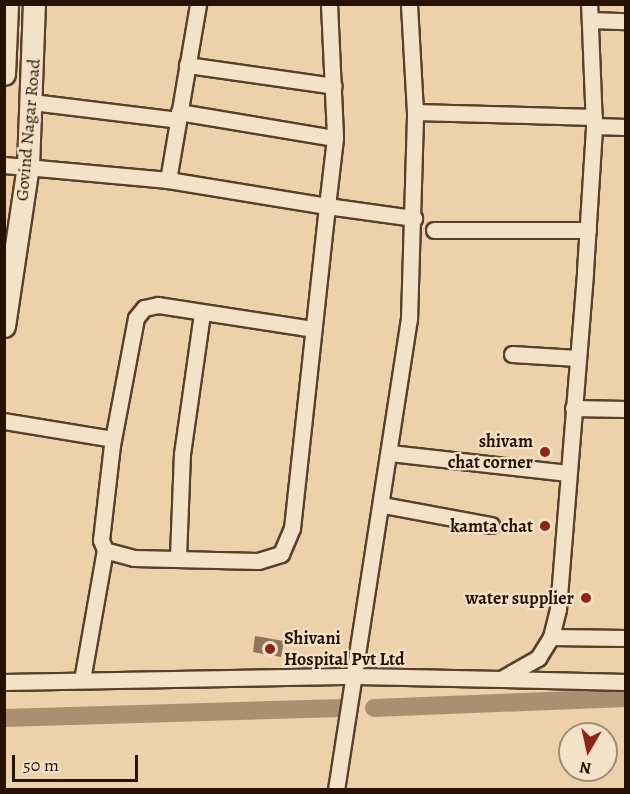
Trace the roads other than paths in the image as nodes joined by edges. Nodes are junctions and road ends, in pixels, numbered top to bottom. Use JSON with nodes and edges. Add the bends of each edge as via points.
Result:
{"nodes":[{"id":1,"x":7,"y":4,"type":"edge"},
{"id":2,"x":34,"y":4,"type":"edge"},
{"id":3,"x":198,"y":4,"type":"edge"},
{"id":4,"x":329,"y":4,"type":"edge"},
{"id":5,"x":409,"y":4,"type":"edge"},
{"id":6,"x":589,"y":12,"type":"edge"},
{"id":7,"x":626,"y":21,"type":"edge"},
{"id":8,"x":187,"y":65,"type":"junction"},
{"id":9,"x":4,"y":74,"type":"edge"},
{"id":10,"x":334,"y":86,"type":"junction"},
{"id":11,"x":32,"y":102,"type":"junction"},
{"id":12,"x":415,"y":112,"type":"junction"},
{"id":13,"x":179,"y":116,"type":"junction"},
{"id":14,"x":594,"y":122,"type":"junction"},
{"id":15,"x":626,"y":127,"type":"edge"},
{"id":16,"x":335,"y":138,"type":"junction"},
{"id":17,"x":4,"y":165,"type":"edge"},
{"id":18,"x":28,"y":166,"type":"junction"},
{"id":19,"x":168,"y":180,"type":"junction"},
{"id":20,"x":327,"y":206,"type":"junction"},
{"id":21,"x":414,"y":218,"type":"junction"},
{"id":22,"x":434,"y":230,"type":"dead end"},
{"id":23,"x":588,"y":230,"type":"junction"},
{"id":24,"x":202,"y":313,"type":"junction"},
{"id":25,"x":4,"y":326,"type":"edge"},
{"id":26,"x":313,"y":329,"type":"junction"},
{"id":27,"x":512,"y":354,"type":"dead end"},
{"id":28,"x":577,"y":358,"type":"junction"},
{"id":29,"x":573,"y":408,"type":"junction"},
{"id":30,"x":626,"y":409,"type":"edge"},
{"id":31,"x":4,"y":421,"type":"edge"},
{"id":32,"x":113,"y":439,"type":"junction"},
{"id":33,"x":390,"y":453,"type":"junction"},
{"id":34,"x":568,"y":473,"type":"junction"},
{"id":35,"x":383,"y":506,"type":"junction"},
{"id":36,"x":491,"y":525,"type":"dead end"},
{"id":37,"x":105,"y":550,"type":"junction"},
{"id":38,"x":178,"y":557,"type":"junction"},
{"id":39,"x":551,"y":637,"type":"junction"},
{"id":40,"x":626,"y":638,"type":"edge"},
{"id":41,"x":357,"y":676,"type":"junction"},
{"id":42,"x":501,"y":679,"type":"junction"},
{"id":43,"x":82,"y":680,"type":"junction"},
{"id":44,"x":4,"y":682,"type":"edge"},
{"id":45,"x":626,"y":682,"type":"edge"},
{"id":46,"x":336,"y":789,"type":"edge"}],
"edges":[{"from":1,"to":9,"type":"main road","name":"Govind Nagar Road"},
{"from":2,"to":11,"type":"main road","name":"Govind Nagar Road"},
{"from":3,"to":8,"type":"street"},
{"from":4,"to":10,"type":"street"},
{"from":5,"to":12,"type":"street"},
{"from":6,"to":7,"type":"street"},
{"from":6,"to":14,"type":"street"},
{"from":8,"to":10,"type":"street"},
{"from":8,"to":13,"type":"street"},
{"from":10,"to":16,"type":"street"},
{"from":11,"to":13,"type":"street"},
{"from":11,"to":18,"type":"main road","name":"Govind Nagar Road"},
{"from":12,"to":14,"type":"street"},
{"from":12,"to":21,"type":"street"},
{"from":13,"to":16,"type":"street"},
{"from":13,"to":19,"type":"street"},
{"from":14,"to":15,"type":"street"},
{"from":14,"to":23,"type":"street"},
{"from":16,"to":20,"type":"street"},
{"from":17,"to":18,"type":"street"},
{"from":18,"to":19,"type":"street"},
{"from":18,"to":25,"type":"main road","name":"Govind Nagar Road"},
{"from":19,"to":20,"type":"street"},
{"from":20,"to":21,"type":"street"},
{"from":20,"to":26,"type":"street"},
{"from":21,"to":33,"type":"street","via":[[409,319]]},
{"from":22,"to":23,"type":"street"},
{"from":23,"to":28,"type":"street"},
{"from":24,"to":26,"type":"street"},
{"from":24,"to":32,"type":"street","via":[[158,305],[144,308],[136,318]]},
{"from":24,"to":38,"type":"street","via":[[182,454]]},
{"from":26,"to":38,"type":"street","via":[[289,542],[281,554],[258,561]]},
{"from":27,"to":28,"type":"street"},
{"from":28,"to":29,"type":"street"},
{"from":29,"to":30,"type":"street"},
{"from":29,"to":34,"type":"street"},
{"from":31,"to":32,"type":"street"},
{"from":32,"to":37,"type":"street","via":[[102,531]]},
{"from":33,"to":34,"type":"street"},
{"from":33,"to":35,"type":"street"},
{"from":34,"to":39,"type":"street","via":[[558,609]]},
{"from":35,"to":36,"type":"street"},
{"from":35,"to":41,"type":"street"},
{"from":37,"to":38,"type":"street","via":[[134,558]]},
{"from":37,"to":43,"type":"street"},
{"from":39,"to":40,"type":"street"},
{"from":39,"to":42,"type":"street","via":[[524,669]]},
{"from":41,"to":42,"type":"street"},
{"from":41,"to":43,"type":"street"},
{"from":41,"to":46,"type":"street"},
{"from":42,"to":45,"type":"street"},
{"from":43,"to":44,"type":"street"}]}
